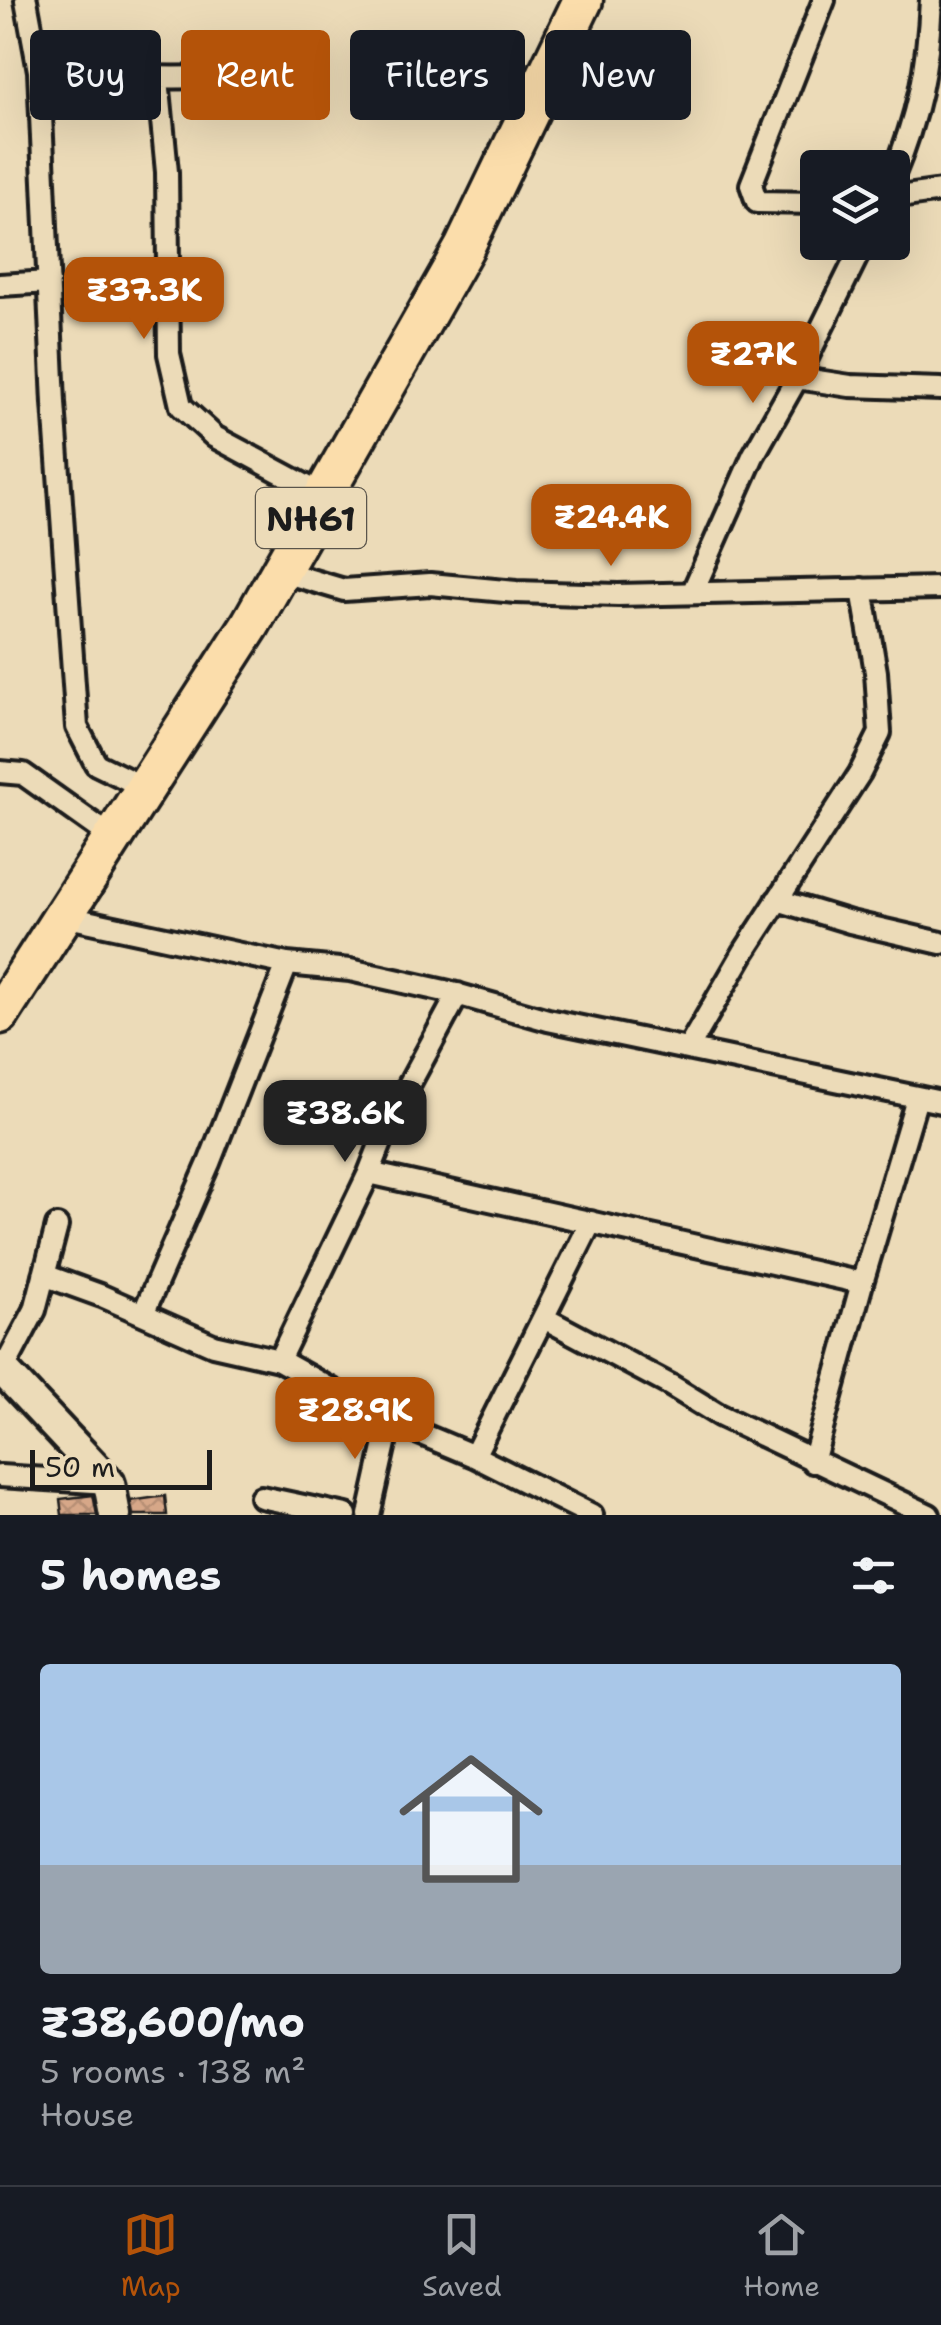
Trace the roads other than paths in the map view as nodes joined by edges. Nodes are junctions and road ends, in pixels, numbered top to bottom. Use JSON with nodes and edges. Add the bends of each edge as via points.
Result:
{"nodes":[{"id":1,"x":26,"y":0,"type":"edge"},
{"id":2,"x":583,"y":0,"type":"edge"},
{"id":3,"x":824,"y":0,"type":"edge"},
{"id":4,"x":931,"y":0,"type":"edge"},
{"id":5,"x":31,"y":30,"type":"edge"},
{"id":6,"x":161,"y":110,"type":"edge"},
{"id":7,"x":41,"y":120,"type":"edge"},
{"id":8,"x":903,"y":150,"type":"edge"},
{"id":9,"x":941,"y":190,"type":"edge"},
{"id":10,"x":910,"y":195,"type":"edge"},
{"id":11,"x":800,"y":203,"type":"edge"},
{"id":12,"x":855,"y":260,"type":"edge"},
{"id":13,"x":49,"y":282,"type":"junction"},
{"id":14,"x":0,"y":285,"type":"edge"},
{"id":15,"x":798,"y":378,"type":"junction"},
{"id":16,"x":941,"y":388,"type":"edge"},
{"id":17,"x":323,"y":496,"type":"junction"},
{"id":18,"x":280,"y":571,"type":"junction"},
{"id":19,"x":941,"y":588,"type":"edge"},
{"id":20,"x":862,"y":589,"type":"junction"},
{"id":21,"x":693,"y":592,"type":"junction"},
{"id":22,"x":0,"y":772,"type":"edge"},
{"id":23,"x":145,"y":788,"type":"junction"},
{"id":24,"x":113,"y":838,"type":"junction"},
{"id":25,"x":777,"y":900,"type":"junction"},
{"id":26,"x":63,"y":916,"type":"junction"},
{"id":27,"x":941,"y":943,"type":"edge"},
{"id":28,"x":288,"y":964,"type":"junction"},
{"id":29,"x":458,"y":994,"type":"junction"},
{"id":30,"x":0,"y":1014,"type":"edge"},
{"id":31,"x":688,"y":1050,"type":"junction"},
{"id":32,"x":917,"y":1098,"type":"junction"},
{"id":33,"x":941,"y":1102,"type":"edge"},
{"id":34,"x":369,"y":1172,"type":"junction"},
{"id":35,"x":591,"y":1222,"type":"junction"},
{"id":36,"x":57,"y":1226,"type":"dead end"},
{"id":37,"x":44,"y":1275,"type":"junction"},
{"id":38,"x":862,"y":1283,"type":"junction"},
{"id":39,"x":143,"y":1314,"type":"junction"},
{"id":40,"x":544,"y":1318,"type":"junction"},
{"id":41,"x":279,"y":1360,"type":"junction"},
{"id":42,"x":2,"y":1371,"type":"edge"},
{"id":43,"x":390,"y":1421,"type":"junction"},
{"id":44,"x":474,"y":1456,"type":"junction"},
{"id":45,"x":813,"y":1462,"type":"junction"},
{"id":46,"x":0,"y":1476,"type":"edge"},
{"id":47,"x":109,"y":1484,"type":"junction"},
{"id":48,"x":261,"y":1497,"type":"dead end"},
{"id":49,"x":115,"y":1515,"type":"edge"},
{"id":50,"x":346,"y":1515,"type":"edge"},
{"id":51,"x":369,"y":1515,"type":"edge"},
{"id":52,"x":592,"y":1515,"type":"edge"},
{"id":53,"x":929,"y":1515,"type":"edge"}],
"edges":[{"from":1,"to":5,"type":"street"},
{"from":2,"to":17,"type":"highway","number":"NH61","via":[[464,248]]},
{"from":3,"to":11,"type":"street","via":[[751,185],[757,202]]},
{"from":4,"to":8,"type":"street","via":[[919,109]]},
{"from":6,"to":17,"type":"street","via":[[170,354],[181,406],[215,438]]},
{"from":7,"to":13,"type":"street"},
{"from":9,"to":10,"type":"street"},
{"from":12,"to":15,"type":"street"},
{"from":13,"to":14,"type":"street"},
{"from":13,"to":23,"type":"street","via":[[77,727],[96,764]]},
{"from":15,"to":16,"type":"street"},
{"from":15,"to":21,"type":"street","via":[[753,456]]},
{"from":17,"to":18,"type":"highway","number":"NH61"},
{"from":18,"to":21,"type":"street","via":[[344,590],[430,584],[516,592]]},
{"from":18,"to":23,"type":"highway","number":"NH61"},
{"from":19,"to":20,"type":"street"},
{"from":20,"to":21,"type":"street"},
{"from":20,"to":25,"type":"street","via":[[880,733]]},
{"from":22,"to":24,"type":"street","via":[[23,774]]},
{"from":23,"to":24,"type":"highway","number":"NH61"},
{"from":24,"to":26,"type":"highway","number":"NH61"},
{"from":25,"to":27,"type":"street"},
{"from":25,"to":31,"type":"street"},
{"from":26,"to":28,"type":"street"},
{"from":26,"to":30,"type":"highway","number":"NH61"},
{"from":28,"to":29,"type":"street"},
{"from":28,"to":39,"type":"street"},
{"from":29,"to":31,"type":"street"},
{"from":29,"to":34,"type":"street"},
{"from":31,"to":32,"type":"street"},
{"from":32,"to":33,"type":"street"},
{"from":32,"to":38,"type":"street"},
{"from":34,"to":35,"type":"street"},
{"from":34,"to":41,"type":"street"},
{"from":35,"to":38,"type":"street"},
{"from":35,"to":40,"type":"street"},
{"from":36,"to":37,"type":"street"},
{"from":37,"to":39,"type":"street"},
{"from":37,"to":42,"type":"street","via":[[35,1310]]},
{"from":38,"to":45,"type":"street"},
{"from":39,"to":41,"type":"street","via":[[213,1345]]},
{"from":40,"to":44,"type":"street"},
{"from":40,"to":45,"type":"street"},
{"from":41,"to":43,"type":"street"},
{"from":42,"to":47,"type":"street"},
{"from":43,"to":44,"type":"street"},
{"from":43,"to":51,"type":"street"},
{"from":44,"to":52,"type":"street"},
{"from":45,"to":53,"type":"street"},
{"from":46,"to":47,"type":"street"},
{"from":47,"to":49,"type":"street"},
{"from":48,"to":50,"type":"street"}]}
